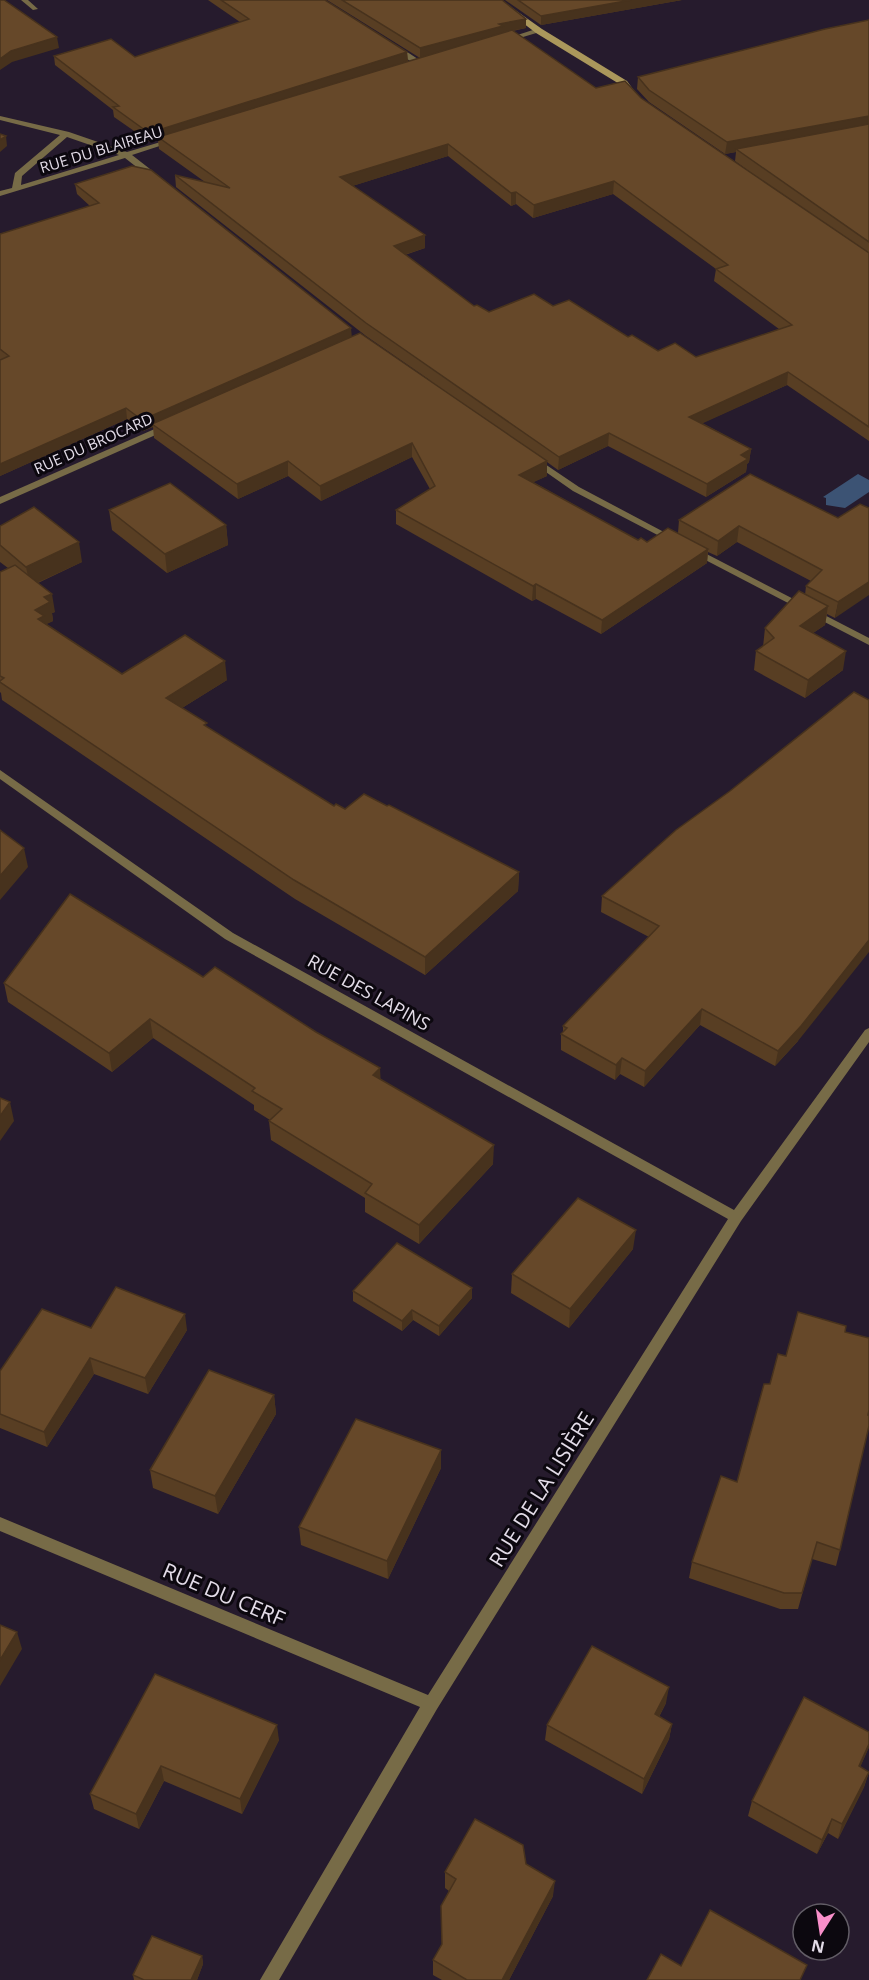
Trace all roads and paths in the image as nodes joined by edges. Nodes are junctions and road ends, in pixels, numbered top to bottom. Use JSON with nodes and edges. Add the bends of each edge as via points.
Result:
{"nodes":[{"id":1,"x":24,"y":0,"type":"edge"},
{"id":2,"x":496,"y":0,"type":"edge"},
{"id":3,"x":35,"y":9,"type":"dead end"},
{"id":4,"x":539,"y":31,"type":"junction"},
{"id":5,"x":498,"y":42,"type":"edge"},
{"id":6,"x":389,"y":44,"type":"edge"},
{"id":7,"x":431,"y":60,"type":"edge"},
{"id":8,"x":420,"y":63,"type":"junction"},
{"id":9,"x":408,"y":66,"type":"edge"},
{"id":10,"x":637,"y":98,"type":"edge"},
{"id":11,"x":0,"y":118,"type":"edge"},
{"id":12,"x":66,"y":134,"type":"junction"},
{"id":13,"x":183,"y":137,"type":"edge"},
{"id":14,"x":127,"y":155,"type":"junction"},
{"id":15,"x":164,"y":184,"type":"edge"},
{"id":16,"x":16,"y":189,"type":"junction"},
{"id":17,"x":0,"y":194,"type":"edge"},
{"id":18,"x":175,"y":423,"type":"edge"},
{"id":19,"x":527,"y":455,"type":"edge"},
{"id":20,"x":0,"y":501,"type":"edge"},
{"id":21,"x":869,"y":642,"type":"edge"},
{"id":22,"x":0,"y":774,"type":"edge"},
{"id":23,"x":869,"y":1033,"type":"edge"},
{"id":24,"x":736,"y":1217,"type":"junction"},
{"id":25,"x":0,"y":1524,"type":"edge"},
{"id":26,"x":431,"y":1704,"type":"junction"},
{"id":27,"x":269,"y":1980,"type":"edge"}],
"edges":[{"from":1,"to":3,"type":"street"},
{"from":2,"to":4,"type":"street"},
{"from":4,"to":5,"type":"street"},
{"from":4,"to":10,"type":"street","via":[[624,83]]},
{"from":6,"to":8,"type":"street"},
{"from":7,"to":8,"type":"street"},
{"from":8,"to":9,"type":"street"},
{"from":11,"to":12,"type":"street"},
{"from":12,"to":14,"type":"street"},
{"from":12,"to":16,"type":"street","name":"RUE DU BLAIREAU","via":[[18,175]]},
{"from":13,"to":14,"type":"street","name":"RUE DU BLAIREAU"},
{"from":14,"to":15,"type":"street"},
{"from":14,"to":16,"type":"street","name":"RUE DU BLAIREAU"},
{"from":16,"to":17,"type":"street","name":"RUE DU BLAIREAU"},
{"from":18,"to":20,"type":"street","name":"RUE DU BROCARD"},
{"from":19,"to":21,"type":"street","via":[[576,489]]},
{"from":22,"to":24,"type":"street","name":"RUE DES LAPINS","via":[[229,936]]},
{"from":23,"to":24,"type":"street","name":"RUE DE LA LISIÈRE"},
{"from":24,"to":26,"type":"street","name":"RUE DE LA LISIÈRE"},
{"from":25,"to":26,"type":"street","name":"RUE DU CERF"},
{"from":26,"to":27,"type":"street","name":"RUE DE LA LISIÈRE"}]}
